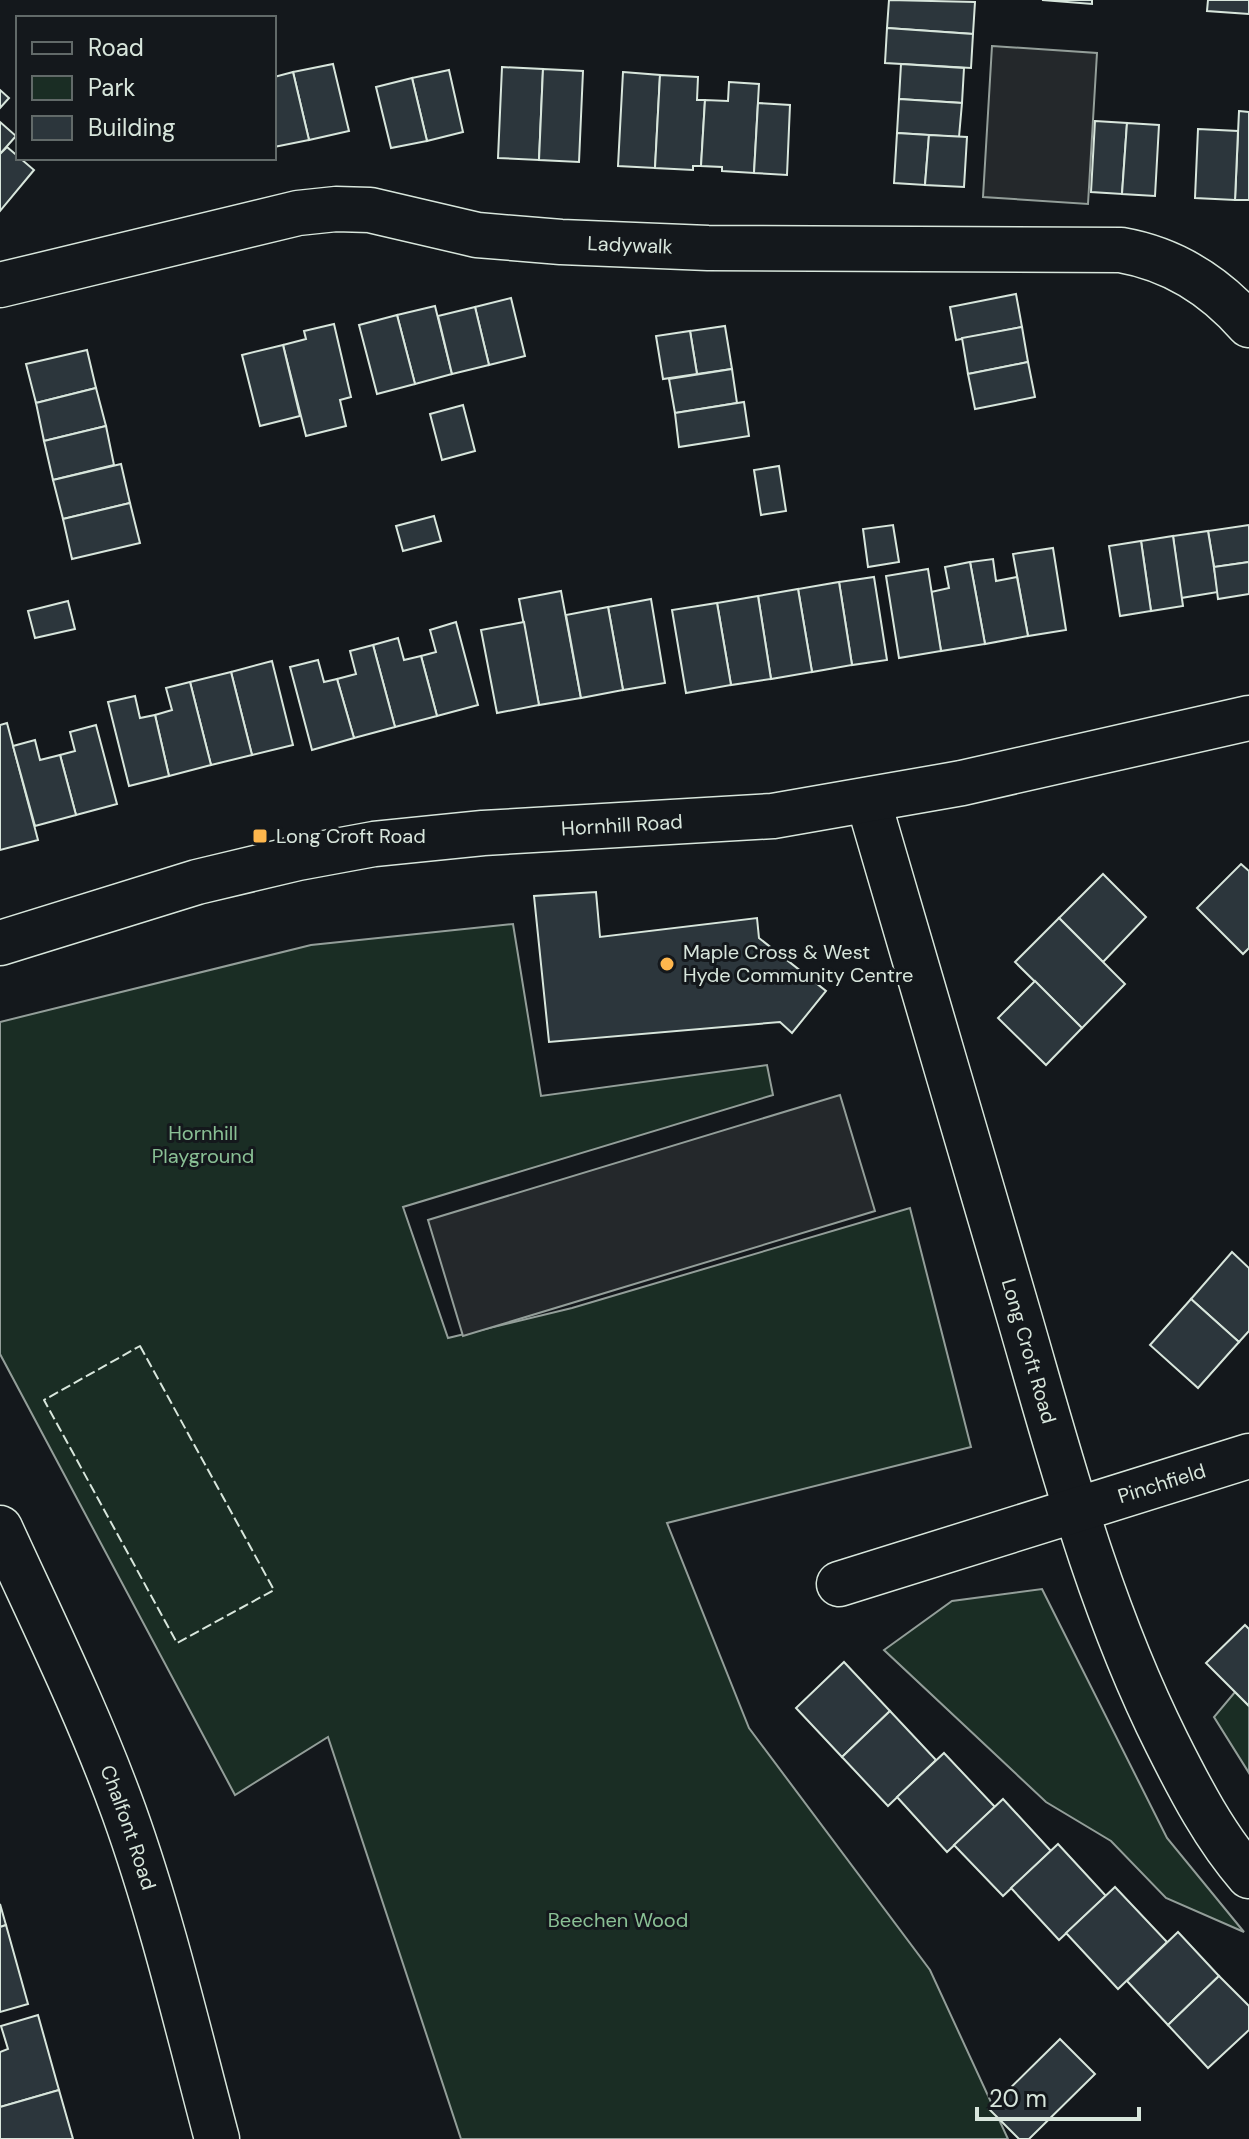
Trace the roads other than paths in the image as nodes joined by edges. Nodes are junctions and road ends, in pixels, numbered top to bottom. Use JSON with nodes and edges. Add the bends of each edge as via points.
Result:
{"nodes":[{"id":1,"x":0,"y":285,"type":"edge"},
{"id":2,"x":1249,"y":325,"type":"edge"},
{"id":3,"x":1249,"y":718,"type":"edge"},
{"id":4,"x":868,"y":800,"type":"junction"},
{"id":5,"x":0,"y":943,"type":"edge"},
{"id":6,"x":1249,"y":1456,"type":"edge"},
{"id":7,"x":1075,"y":1510,"type":"junction"},
{"id":8,"x":0,"y":1528,"type":"edge"},
{"id":9,"x":839,"y":1584,"type":"dead end"},
{"id":10,"x":1249,"y":1876,"type":"edge"},
{"id":11,"x":217,"y":2139,"type":"edge"}],
"edges":[{"from":1,"to":2,"type":"street","name":"Ladywalk","via":[[298,213],[370,210],[477,235],[561,242],[1121,250],[1187,271]]},
{"from":3,"to":4,"type":"street","name":"Hornhill Road"},
{"from":4,"to":5,"type":"street","name":"Hornhill Road","via":[[773,816],[374,844],[197,882]]},
{"from":4,"to":7,"type":"street","name":"Long Croft Road"},
{"from":6,"to":7,"type":"street","name":"Pinchfield"},
{"from":7,"to":9,"type":"street","name":"Pinchfield"},
{"from":7,"to":10,"type":"street","name":"Long Croft Road","via":[[1150,1709],[1182,1774]]},
{"from":8,"to":11,"type":"street","name":"Chalfont Road","via":[[93,1730],[124,1813]]}]}
